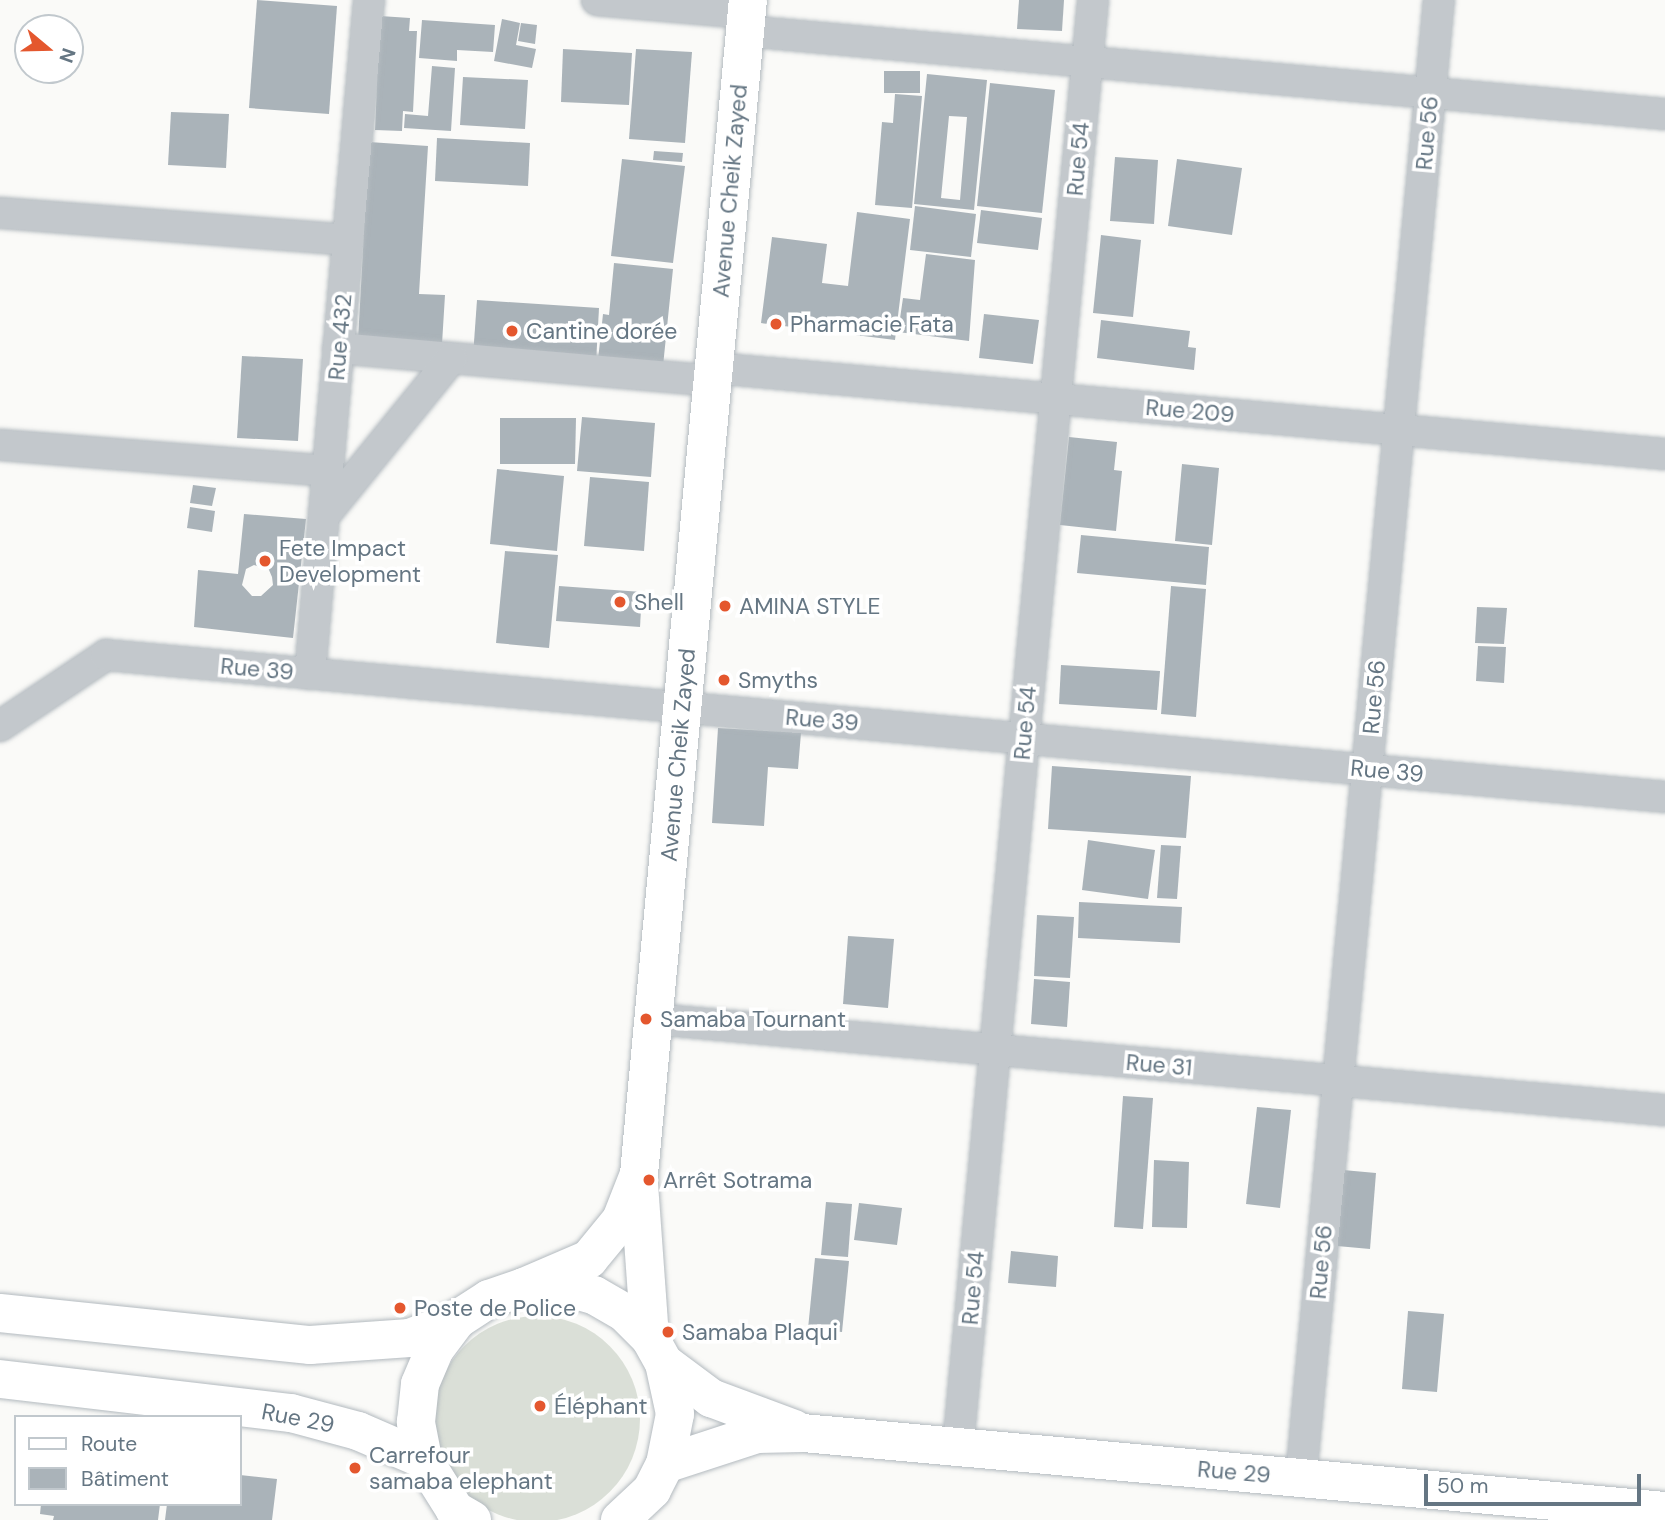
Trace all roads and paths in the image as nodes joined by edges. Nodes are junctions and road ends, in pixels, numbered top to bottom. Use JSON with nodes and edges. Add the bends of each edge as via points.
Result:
{"nodes":[{"id":1,"x":369,"y":0,"type":"edge"},
{"id":2,"x":597,"y":0,"type":"edge"},
{"id":3,"x":1093,"y":0,"type":"edge"},
{"id":4,"x":1439,"y":0,"type":"edge"},
{"id":5,"x":746,"y":15,"type":"edge"},
{"id":6,"x":1087,"y":62,"type":"junction"},
{"id":7,"x":1430,"y":93,"type":"junction"},
{"id":8,"x":1665,"y":114,"type":"edge"},
{"id":9,"x":0,"y":213,"type":"edge"},
{"id":10,"x":348,"y":240,"type":"junction"},
{"id":11,"x":338,"y":348,"type":"junction"},
{"id":12,"x":452,"y":358,"type":"junction"},
{"id":13,"x":713,"y":374,"type":"junction"},
{"id":14,"x":1055,"y":398,"type":"junction"},
{"id":15,"x":1399,"y":430,"type":"junction"},
{"id":16,"x":0,"y":445,"type":"edge"},
{"id":17,"x":1665,"y":454,"type":"edge"},
{"id":18,"x":328,"y":471,"type":"junction"},
{"id":19,"x":324,"y":516,"type":"junction"},
{"id":20,"x":310,"y":674,"type":"junction"},
{"id":21,"x":682,"y":708,"type":"junction"},
{"id":22,"x":0,"y":726,"type":"edge"},
{"id":23,"x":1024,"y":739,"type":"junction"},
{"id":24,"x":1367,"y":770,"type":"junction"},
{"id":25,"x":1665,"y":797,"type":"edge"},
{"id":26,"x":653,"y":1019,"type":"junction"},
{"id":27,"x":995,"y":1050,"type":"junction"},
{"id":28,"x":1338,"y":1081,"type":"junction"},
{"id":29,"x":1665,"y":1110,"type":"edge"},
{"id":30,"x":639,"y":1174,"type":"junction"},
{"id":31,"x":524,"y":1287,"type":"junction"},
{"id":32,"x":0,"y":1313,"type":"edge"},
{"id":33,"x":458,"y":1319,"type":"junction"},
{"id":34,"x":657,"y":1350,"type":"junction"},
{"id":35,"x":0,"y":1379,"type":"edge"},
{"id":36,"x":803,"y":1433,"type":"junction"},
{"id":37,"x":958,"y":1447,"type":"junction"},
{"id":38,"x":422,"y":1459,"type":"junction"},
{"id":39,"x":665,"y":1464,"type":"junction"},
{"id":40,"x":1301,"y":1478,"type":"junction"},
{"id":41,"x":1665,"y":1511,"type":"edge"},
{"id":42,"x":627,"y":1517,"type":"edge"},
{"id":43,"x":472,"y":1520,"type":"edge"}],
"edges":[{"from":1,"to":10,"type":"street","name":"Rue 432"},
{"from":2,"to":5,"type":"street"},
{"from":3,"to":6,"type":"street","name":"Rue 54"},
{"from":4,"to":7,"type":"street","name":"Rue 56"},
{"from":5,"to":6,"type":"street"},
{"from":5,"to":13,"type":"main road","name":"Avenue Cheik Zayed"},
{"from":6,"to":7,"type":"street"},
{"from":6,"to":14,"type":"street","name":"Rue 54"},
{"from":7,"to":8,"type":"street"},
{"from":7,"to":15,"type":"street","name":"Rue 56"},
{"from":9,"to":10,"type":"street"},
{"from":10,"to":11,"type":"street","name":"Rue 432"},
{"from":11,"to":12,"type":"street","name":"Rue 209"},
{"from":11,"to":18,"type":"street","name":"Rue 432"},
{"from":12,"to":13,"type":"street","name":"Rue 209"},
{"from":12,"to":19,"type":"street"},
{"from":13,"to":14,"type":"street","name":"Rue 209"},
{"from":13,"to":21,"type":"main road","name":"Avenue Cheik Zayed"},
{"from":14,"to":15,"type":"street","name":"Rue 209"},
{"from":14,"to":23,"type":"street","name":"Rue 54"},
{"from":15,"to":17,"type":"street","name":"Rue 209"},
{"from":15,"to":24,"type":"street","name":"Rue 56"},
{"from":16,"to":18,"type":"street"},
{"from":18,"to":19,"type":"street","name":"Rue 432"},
{"from":19,"to":20,"type":"street","name":"Rue 432"},
{"from":20,"to":21,"type":"street","name":"Rue 39"},
{"from":20,"to":22,"type":"street","name":"Rue 39","via":[[106,655]]},
{"from":21,"to":23,"type":"street","name":"Rue 39"},
{"from":21,"to":26,"type":"main road","name":"Avenue Cheik Zayed"},
{"from":23,"to":24,"type":"street","name":"Rue 39"},
{"from":23,"to":27,"type":"street","name":"Rue 54"},
{"from":24,"to":25,"type":"street","name":"Rue 39"},
{"from":24,"to":28,"type":"street","name":"Rue 56"},
{"from":26,"to":27,"type":"street","name":"Rue 31"},
{"from":26,"to":30,"type":"main road","name":"Avenue Cheik Zayed"},
{"from":27,"to":28,"type":"street","name":"Rue 31"},
{"from":27,"to":37,"type":"street","name":"Rue 54"},
{"from":28,"to":29,"type":"street","name":"Rue 31"},
{"from":28,"to":40,"type":"street","name":"Rue 56"},
{"from":30,"to":31,"type":"main road","name":"Avenue Cheik Zayed","via":[[621,1220],[589,1259]]},
{"from":30,"to":34,"type":"main road"},
{"from":31,"to":33,"type":"main road","via":[[489,1298]]},
{"from":31,"to":34,"type":"main road","name":"Rue 29","via":[[560,1286],[594,1295],[625,1313]]},
{"from":32,"to":33,"type":"main road","via":[[310,1345],[410,1338]]},
{"from":33,"to":38,"type":"main road","via":[[435,1349],[419,1384],[416,1422]]},
{"from":34,"to":36,"type":"main road","name":"Rue 29","via":[[711,1398]]},
{"from":34,"to":39,"type":"main road","via":[[675,1414]]},
{"from":35,"to":38,"type":"main road","name":"Rue 29","via":[[291,1413],[358,1431]]},
{"from":36,"to":37,"type":"main road","name":"Rue 29"},
{"from":36,"to":39,"type":"main road","name":"Rue 29","via":[[757,1434]]},
{"from":37,"to":40,"type":"main road","name":"Rue 29"},
{"from":38,"to":43,"type":"main road","via":[[455,1510]]},
{"from":39,"to":42,"type":"main road"},
{"from":40,"to":41,"type":"main road","name":"Rue 29"}]}
